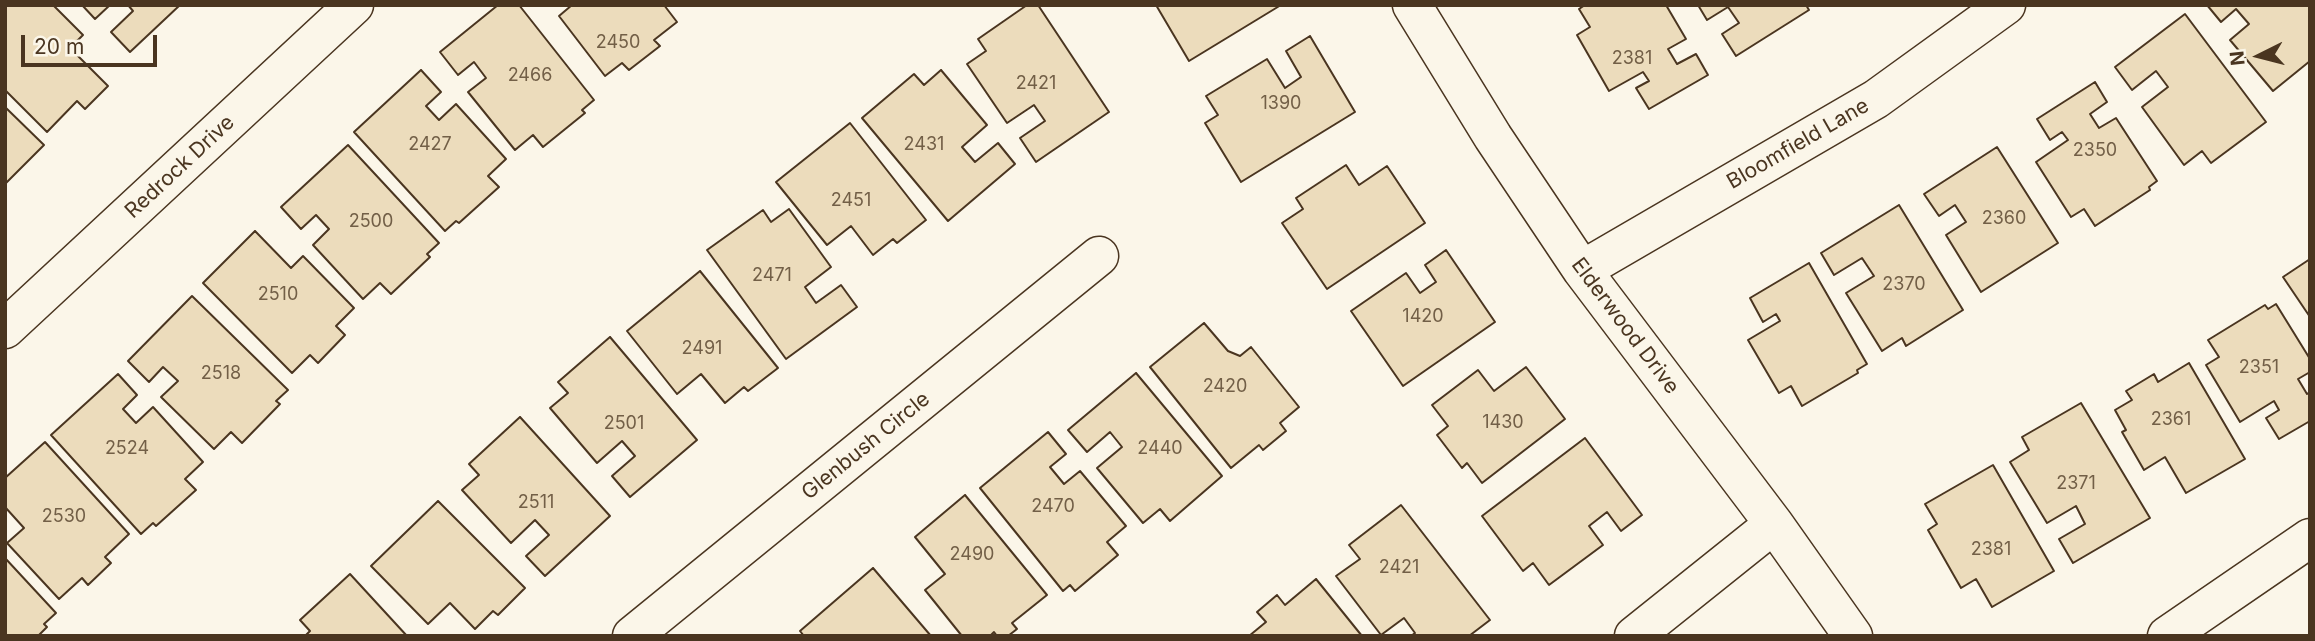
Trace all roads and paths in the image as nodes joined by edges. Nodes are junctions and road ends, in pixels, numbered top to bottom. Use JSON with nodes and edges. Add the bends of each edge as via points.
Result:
{"nodes":[{"id":1,"x":354,"y":5,"type":"edge"},
{"id":2,"x":1412,"y":5,"type":"edge"},
{"id":3,"x":2006,"y":5,"type":"edge"},
{"id":4,"x":1099,"y":256,"type":"dead end"},
{"id":5,"x":1581,"y":270,"type":"junction"},
{"id":6,"x":5,"y":329,"type":"edge"},
{"id":7,"x":1774,"y":524,"type":"junction"},
{"id":8,"x":2310,"y":538,"type":"edge"},
{"id":9,"x":632,"y":636,"type":"edge"},
{"id":10,"x":1634,"y":636,"type":"edge"},
{"id":11,"x":1853,"y":636,"type":"edge"},
{"id":12,"x":2167,"y":636,"type":"edge"}],
"edges":[{"from":1,"to":6,"type":"street","name":"Redrock Drive"},
{"from":2,"to":5,"type":"street","name":"Elderwood Drive"},
{"from":3,"to":5,"type":"street","name":"Bloomfield Lane","via":[[1876,99]]},
{"from":4,"to":9,"type":"street","name":"Glenbush Circle"},
{"from":5,"to":7,"type":"street","name":"Elderwood Drive"},
{"from":7,"to":10,"type":"street"},
{"from":7,"to":11,"type":"street","name":"Elderwood Drive"},
{"from":8,"to":12,"type":"street"}]}
